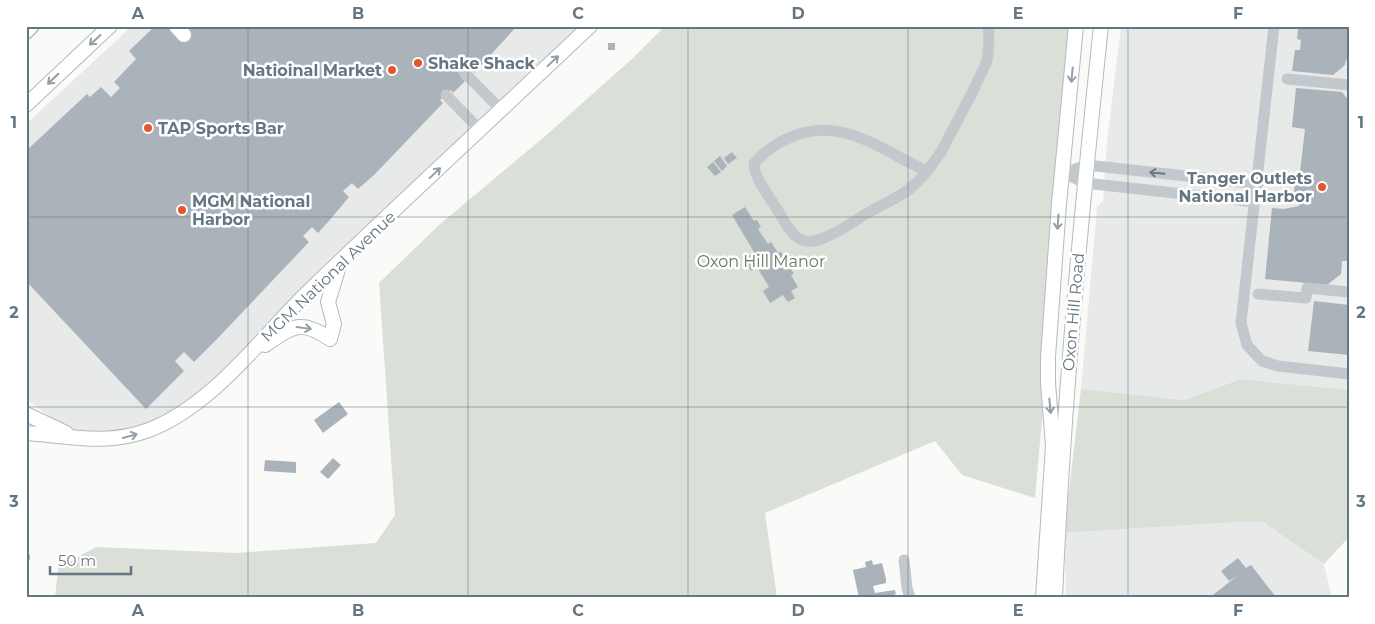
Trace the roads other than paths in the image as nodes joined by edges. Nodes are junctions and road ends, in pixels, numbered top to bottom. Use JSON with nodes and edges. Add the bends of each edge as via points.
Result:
{"nodes":[{"id":1,"x":30,"y":26,"type":"edge"},
{"id":2,"x":110,"y":26,"type":"edge"},
{"id":3,"x":590,"y":26,"type":"edge"},
{"id":4,"x":988,"y":26,"type":"edge"},
{"id":5,"x":1076,"y":26,"type":"edge"},
{"id":6,"x":1101,"y":26,"type":"edge"},
{"id":7,"x":1274,"y":26,"type":"edge"},
{"id":8,"x":26,"y":30,"type":"edge"},
{"id":9,"x":464,"y":72,"type":"dead end"},
{"id":10,"x":1287,"y":79,"type":"dead end"},
{"id":11,"x":1349,"y":85,"type":"edge"},
{"id":12,"x":446,"y":95,"type":"dead end"},
{"id":13,"x":26,"y":105,"type":"edge"},
{"id":14,"x":501,"y":110,"type":"junction"},
{"id":15,"x":480,"y":130,"type":"junction"},
{"id":16,"x":1087,"y":165,"type":"junction"},
{"id":17,"x":927,"y":171,"type":"junction"},
{"id":18,"x":1064,"y":174,"type":"junction"},
{"id":19,"x":1085,"y":183,"type":"junction"},
{"id":20,"x":1258,"y":184,"type":"junction"},
{"id":21,"x":1255,"y":202,"type":"junction"},
{"id":22,"x":340,"y":262,"type":"junction"},
{"id":23,"x":1349,"y":292,"type":"edge"},
{"id":24,"x":1258,"y":294,"type":"dead end"},
{"id":25,"x":247,"y":356,"type":"junction"},
{"id":26,"x":1349,"y":374,"type":"edge"},
{"id":27,"x":26,"y":414,"type":"edge"},
{"id":28,"x":26,"y":433,"type":"edge"},
{"id":29,"x":81,"y":440,"type":"junction"},
{"id":30,"x":904,"y":560,"type":"dead end"},
{"id":31,"x":910,"y":598,"type":"edge"},
{"id":32,"x":1043,"y":598,"type":"edge"},
{"id":33,"x":1055,"y":598,"type":"edge"}],
"edges":[{"from":1,"to":8,"type":"highway"},
{"from":2,"to":13,"type":"main road","one_way":true},
{"from":14,"to":3,"type":"main road","name":"MGM National Avenue","one_way":true},
{"from":4,"to":17,"type":"street","via":[[987,60],[941,152]]},
{"from":5,"to":18,"type":"main road","name":"Oxon Hill Road","one_way":true},
{"from":6,"to":16,"type":"main road","name":"Oxon Hill Road"},
{"from":7,"to":20,"type":"street"},
{"from":9,"to":14,"type":"street"},
{"from":10,"to":11,"type":"street"},
{"from":12,"to":15,"type":"street"},
{"from":14,"to":15,"type":"main road","name":"MGM National Avenue"},
{"from":22,"to":15,"type":"main road","name":"MGM National Avenue","one_way":true},
{"from":16,"to":18,"type":"street"},
{"from":16,"to":19,"type":"main road","name":"Oxon Hill Road"},
{"from":20,"to":16,"type":"street","one_way":true},
{"from":17,"to":17,"type":"street","via":[[910,188],[838,230],[813,241],[804,241],[793,234],[778,211],[758,180],[754,164],[761,155],[796,135],[815,130],[838,130],[866,139]]},
{"from":18,"to":19,"type":"street"},
{"from":18,"to":32,"type":"main road","name":"Oxon Hill Road","one_way":true,"via":[[1048,357],[1053,446]]},
{"from":19,"to":21,"type":"street"},
{"from":19,"to":33,"type":"main road","name":"Oxon Hill Road","via":[[1067,384]]},
{"from":20,"to":21,"type":"street"},
{"from":21,"to":26,"type":"street","via":[[1241,324],[1247,345],[1262,361],[1278,366]]},
{"from":22,"to":25,"type":"main road","name":"MGM National Avenue"},
{"from":25,"to":22,"type":"main road","one_way":true,"via":[[297,326],[309,328],[330,339],[334,324],[328,302]]},
{"from":23,"to":24,"type":"street","via":[[1307,288],[1306,298]]},
{"from":29,"to":25,"type":"main road","name":"MGM National Avenue","one_way":true,"via":[[127,438],[175,418],[201,399]]},
{"from":27,"to":29,"type":"main road"},
{"from":28,"to":29,"type":"main road","name":"MGM National Avenue"},
{"from":30,"to":31,"type":"street"}]}
